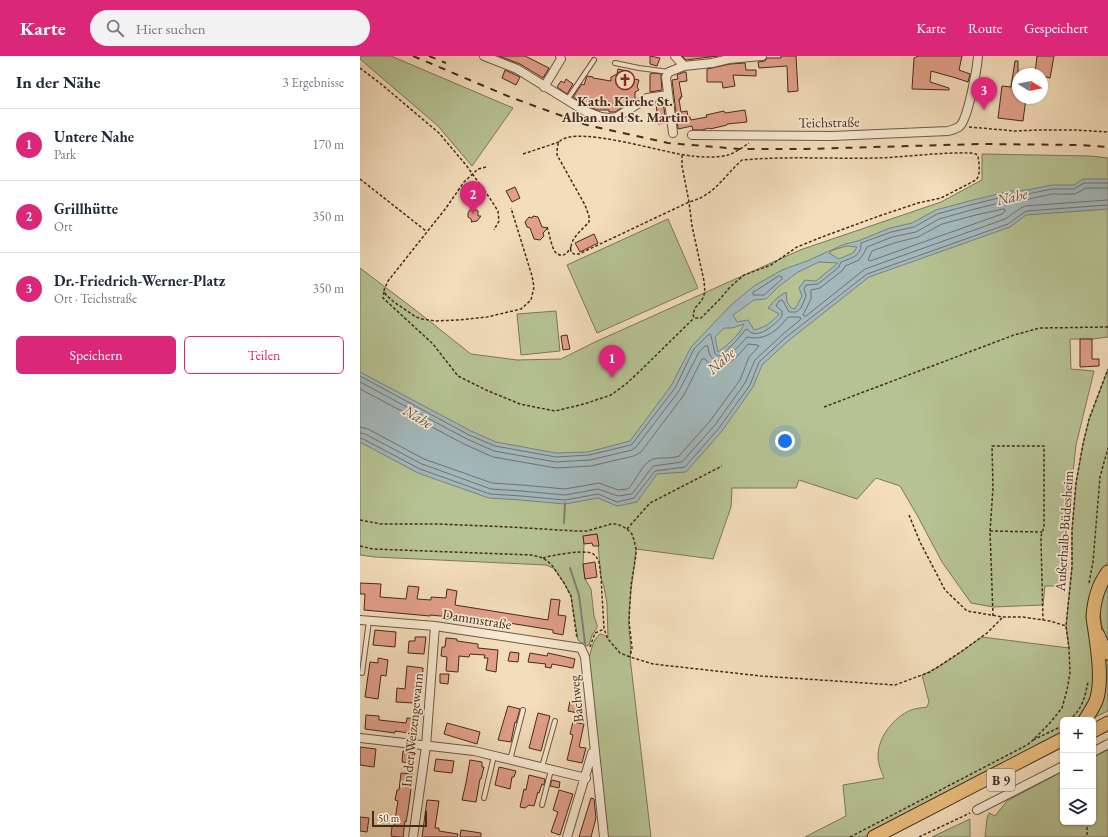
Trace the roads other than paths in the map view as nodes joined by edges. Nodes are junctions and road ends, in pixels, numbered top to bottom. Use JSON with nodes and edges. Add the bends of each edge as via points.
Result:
{"nodes":[{"id":1,"x":484,"y":56,"type":"edge"},
{"id":2,"x":560,"y":56,"type":"edge"},
{"id":3,"x":675,"y":56,"type":"edge"},
{"id":4,"x":762,"y":56,"type":"edge"},
{"id":5,"x":978,"y":56,"type":"edge"},
{"id":6,"x":594,"y":60,"type":"dead end"},
{"id":7,"x":615,"y":63,"type":"dead end"},
{"id":8,"x":684,"y":66,"type":"junction"},
{"id":9,"x":669,"y":72,"type":"junction"},
{"id":10,"x":544,"y":87,"type":"junction"},
{"id":11,"x":668,"y":95,"type":"junction"},
{"id":12,"x":567,"y":101,"type":"junction"},
{"id":13,"x":673,"y":134,"type":"dead end"},
{"id":14,"x":692,"y":135,"type":"dead end"},
{"id":15,"x":1108,"y":572,"type":"edge"},
{"id":16,"x":360,"y":620,"type":"edge"},
{"id":17,"x":369,"y":621,"type":"junction"},
{"id":18,"x":435,"y":626,"type":"junction"},
{"id":19,"x":1095,"y":628,"type":"junction"},
{"id":20,"x":581,"y":648,"type":"joint"},
{"id":21,"x":1108,"y":653,"type":"edge"},
{"id":22,"x":362,"y":673,"type":"dead end"},
{"id":23,"x":522,"y":710,"type":"dead end"},
{"id":24,"x":1087,"y":717,"type":"edge"},
{"id":25,"x":1108,"y":719,"type":"edge"},
{"id":26,"x":555,"y":721,"type":"dead end"},
{"id":27,"x":1108,"y":723,"type":"edge"},
{"id":28,"x":1096,"y":725,"type":"edge"},
{"id":29,"x":1096,"y":729,"type":"edge"},
{"id":30,"x":360,"y":738,"type":"edge"},
{"id":31,"x":1060,"y":741,"type":"edge"},
{"id":32,"x":1108,"y":744,"type":"edge"},
{"id":33,"x":426,"y":746,"type":"junction"},
{"id":34,"x":594,"y":749,"type":"junction"},
{"id":35,"x":1060,"y":749,"type":"edge"},
{"id":36,"x":1096,"y":750,"type":"edge"},
{"id":37,"x":494,"y":756,"type":"junction"},
{"id":38,"x":510,"y":760,"type":"junction"},
{"id":39,"x":542,"y":768,"type":"junction"},
{"id":40,"x":1060,"y":768,"type":"edge"},
{"id":41,"x":551,"y":770,"type":"junction"},
{"id":42,"x":586,"y":778,"type":"junction"},
{"id":43,"x":484,"y":798,"type":"dead end"},
{"id":44,"x":542,"y":805,"type":"dead end"},
{"id":45,"x":977,"y":810,"type":"road end"},
{"id":46,"x":413,"y":837,"type":"edge"},
{"id":47,"x":567,"y":837,"type":"edge"},
{"id":48,"x":604,"y":837,"type":"edge"},
{"id":49,"x":874,"y":837,"type":"edge"},
{"id":50,"x":891,"y":837,"type":"edge"}],
"edges":[{"from":1,"to":10,"type":"street","via":[[517,69]]},
{"from":2,"to":10,"type":"street"},
{"from":3,"to":8,"type":"street"},
{"from":4,"to":8,"type":"street"},
{"from":5,"to":14,"type":"street","name":"Teichstraße","via":[[970,104],[959,127],[954,130],[832,136]]},
{"from":6,"to":12,"type":"lane"},
{"from":7,"to":9,"type":"lane"},
{"from":8,"to":9,"type":"street"},
{"from":9,"to":11,"type":"street","via":[[666,76]]},
{"from":10,"to":12,"type":"street"},
{"from":11,"to":12,"type":"street","via":[[647,98],[613,118],[590,114]]},
{"from":11,"to":13,"type":"street"},
{"from":15,"to":19,"type":"highway","via":[[1096,595],[1093,613]]},
{"from":16,"to":17,"type":"street","name":"Dammstraße"},
{"from":17,"to":18,"type":"street","name":"Dammstraße"},
{"from":17,"to":22,"type":"lane"},
{"from":18,"to":20,"type":"street","name":"Dammstraße"},
{"from":18,"to":33,"type":"street","name":"In der Weizengewann"},
{"from":19,"to":21,"type":"highway"},
{"from":19,"to":24,"type":"highway","via":[[1100,680],[1096,701]]},
{"from":20,"to":34,"type":"street","name":"Bachweg","via":[[585,657]]},
{"from":23,"to":38,"type":"lane"},
{"from":25,"to":28,"type":"highway"},
{"from":26,"to":39,"type":"lane"},
{"from":27,"to":29,"type":"highway"},
{"from":30,"to":33,"type":"street"},
{"from":31,"to":49,"type":"highway","number":"B 9"},
{"from":32,"to":36,"type":"street"},
{"from":33,"to":37,"type":"street","via":[[467,750]]},
{"from":33,"to":46,"type":"street","name":"In der Weizengewann"},
{"from":34,"to":42,"type":"street","name":"Bachweg"},
{"from":34,"to":48,"type":"street","name":"Bachweg"},
{"from":35,"to":50,"type":"highway","number":"B 9"},
{"from":37,"to":38,"type":"street"},
{"from":37,"to":43,"type":"lane"},
{"from":38,"to":39,"type":"street"},
{"from":39,"to":41,"type":"street"},
{"from":40,"to":45,"type":"street"},
{"from":41,"to":42,"type":"street"},
{"from":41,"to":44,"type":"lane"},
{"from":42,"to":47,"type":"street","name":"Bachweg"}]}
